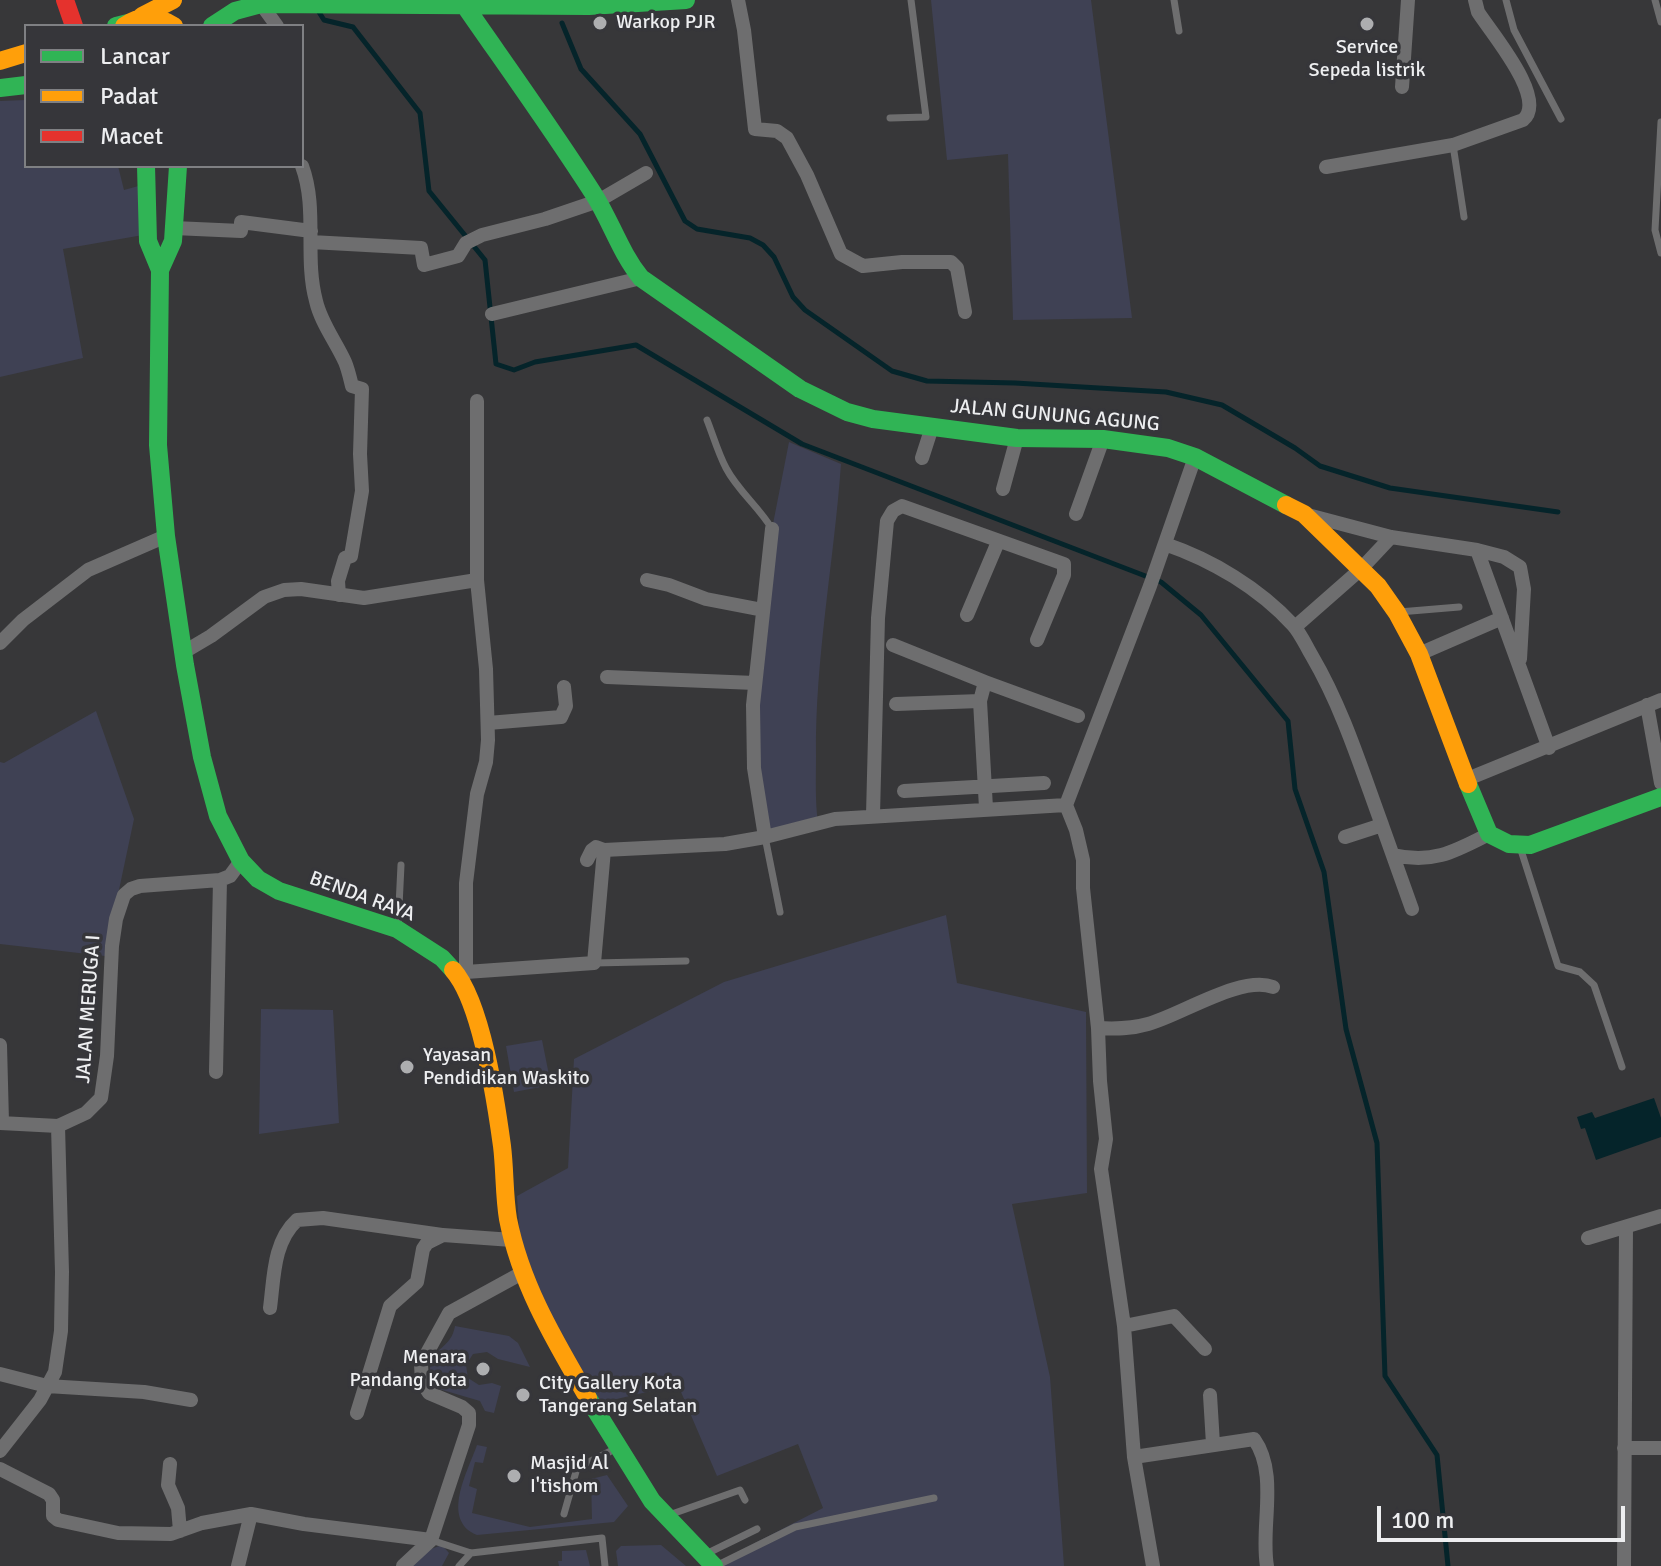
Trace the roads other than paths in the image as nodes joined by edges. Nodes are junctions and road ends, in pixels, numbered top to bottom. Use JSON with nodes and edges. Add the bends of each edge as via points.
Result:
{"nodes":[{"id":1,"x":65,"y":0,"type":"edge"},
{"id":2,"x":173,"y":0,"type":"edge"},
{"id":3,"x":686,"y":0,"type":"edge"},
{"id":4,"x":738,"y":0,"type":"edge"},
{"id":5,"x":911,"y":0,"type":"edge"},
{"id":6,"x":1174,"y":0,"type":"edge"},
{"id":7,"x":1408,"y":0,"type":"edge"},
{"id":8,"x":1475,"y":0,"type":"edge"},
{"id":9,"x":1506,"y":0,"type":"edge"},
{"id":10,"x":1655,"y":0,"type":"edge"},
{"id":11,"x":261,"y":4,"type":"junction"},
{"id":12,"x":465,"y":6,"type":"junction"},
{"id":13,"x":1661,"y":22,"type":"edge"},
{"id":14,"x":127,"y":23,"type":"edge"},
{"id":15,"x":73,"y":24,"type":"edge"},
{"id":16,"x":171,"y":24,"type":"edge"},
{"id":17,"x":214,"y":24,"type":"edge"},
{"id":18,"x":276,"y":24,"type":"edge"},
{"id":19,"x":1179,"y":31,"type":"dead end"},
{"id":20,"x":24,"y":54,"type":"edge"},
{"id":21,"x":0,"y":61,"type":"edge"},
{"id":22,"x":24,"y":85,"type":"edge"},
{"id":23,"x":1402,"y":87,"type":"dead end"},
{"id":24,"x":0,"y":88,"type":"edge"},
{"id":25,"x":890,"y":118,"type":"dead end"},
{"id":26,"x":1561,"y":119,"type":"dead end"},
{"id":27,"x":1661,"y":122,"type":"edge"},
{"id":28,"x":1453,"y":145,"type":"junction"},
{"id":29,"x":1326,"y":167,"type":"dead end"},
{"id":30,"x":146,"y":168,"type":"edge"},
{"id":31,"x":178,"y":168,"type":"edge"},
{"id":32,"x":302,"y":168,"type":"edge"},
{"id":33,"x":646,"y":173,"type":"dead end"},
{"id":34,"x":598,"y":201,"type":"junction"},
{"id":35,"x":1464,"y":217,"type":"dead end"},
{"id":36,"x":174,"y":228,"type":"junction"},
{"id":37,"x":311,"y":236,"type":"junction"},
{"id":38,"x":1661,"y":253,"type":"edge"},
{"id":39,"x":160,"y":270,"type":"junction"},
{"id":40,"x":641,"y":278,"type":"junction"},
{"id":41,"x":965,"y":312,"type":"dead end"},
{"id":42,"x":492,"y":314,"type":"dead end"},
{"id":43,"x":477,"y":401,"type":"dead end"},
{"id":44,"x":707,"y":420,"type":"dead end"},
{"id":45,"x":932,"y":427,"type":"junction"},
{"id":46,"x":1017,"y":438,"type":"junction"},
{"id":47,"x":1103,"y":439,"type":"junction"},
{"id":48,"x":1195,"y":457,"type":"junction"},
{"id":49,"x":922,"y":458,"type":"dead end"},
{"id":50,"x":1003,"y":489,"type":"dead end"},
{"id":51,"x":1076,"y":514,"type":"dead end"},
{"id":52,"x":1304,"y":514,"type":"junction"},
{"id":53,"x":772,"y":529,"type":"joint"},
{"id":54,"x":166,"y":536,"type":"junction"},
{"id":55,"x":1391,"y":537,"type":"junction"},
{"id":56,"x":998,"y":542,"type":"junction"},
{"id":57,"x":1165,"y":544,"type":"junction"},
{"id":58,"x":1477,"y":550,"type":"junction"},
{"id":59,"x":1361,"y":569,"type":"junction"},
{"id":60,"x":477,"y":580,"type":"junction"},
{"id":61,"x":647,"y":580,"type":"dead end"},
{"id":62,"x":339,"y":595,"type":"junction"},
{"id":63,"x":1459,"y":607,"type":"dead end"},
{"id":64,"x":763,"y":610,"type":"junction"},
{"id":65,"x":1397,"y":613,"type":"junction"},
{"id":66,"x":967,"y":615,"type":"dead end"},
{"id":67,"x":1502,"y":618,"type":"junction"},
{"id":68,"x":1295,"y":627,"type":"junction"},
{"id":69,"x":1037,"y":640,"type":"dead end"},
{"id":70,"x":0,"y":643,"type":"edge"},
{"id":71,"x":893,"y":645,"type":"dead end"},
{"id":72,"x":184,"y":652,"type":"junction"},
{"id":73,"x":1419,"y":654,"type":"junction"},
{"id":74,"x":1519,"y":666,"type":"junction"},
{"id":75,"x":607,"y":677,"type":"dead end"},
{"id":76,"x":985,"y":682,"type":"junction"},
{"id":77,"x":755,"y":683,"type":"junction"},
{"id":78,"x":564,"y":687,"type":"dead end"},
{"id":79,"x":980,"y":701,"type":"junction"},
{"id":80,"x":1654,"y":702,"type":"edge"},
{"id":81,"x":896,"y":704,"type":"dead end"},
{"id":82,"x":1078,"y":716,"type":"dead end"},
{"id":83,"x":488,"y":723,"type":"junction"},
{"id":84,"x":1549,"y":748,"type":"junction"},
{"id":85,"x":1465,"y":780,"type":"junction"},
{"id":86,"x":1044,"y":783,"type":"dead end"},
{"id":87,"x":1661,"y":783,"type":"edge"},
{"id":88,"x":985,"y":788,"type":"junction"},
{"id":89,"x":904,"y":791,"type":"dead end"},
{"id":90,"x":1661,"y":797,"type":"edge"},
{"id":91,"x":1066,"y":805,"type":"junction"},
{"id":92,"x":986,"y":808,"type":"junction"},
{"id":93,"x":873,"y":815,"type":"junction"},
{"id":94,"x":1382,"y":825,"type":"junction"},
{"id":95,"x":1489,"y":834,"type":"junction"},
{"id":96,"x":765,"y":837,"type":"junction"},
{"id":97,"x":1345,"y":837,"type":"dead end"},
{"id":98,"x":1520,"y":847,"type":"junction"},
{"id":99,"x":604,"y":850,"type":"junction"},
{"id":100,"x":1393,"y":855,"type":"junction"},
{"id":101,"x":587,"y":860,"type":"dead end"},
{"id":102,"x":241,"y":861,"type":"junction"},
{"id":103,"x":401,"y":865,"type":"dead end"},
{"id":104,"x":220,"y":880,"type":"junction"},
{"id":105,"x":1412,"y":909,"type":"dead end"},
{"id":106,"x":780,"y":912,"type":"dead end"},
{"id":107,"x":397,"y":929,"type":"junction"},
{"id":108,"x":686,"y":961,"type":"dead end"},
{"id":109,"x":594,"y":963,"type":"junction"},
{"id":110,"x":462,"y":974,"type":"junction"},
{"id":111,"x":1273,"y":987,"type":"dead end"},
{"id":112,"x":1098,"y":1028,"type":"junction"},
{"id":113,"x":0,"y":1045,"type":"edge"},
{"id":114,"x":1622,"y":1067,"type":"dead end"},
{"id":115,"x":216,"y":1072,"type":"dead end"},
{"id":116,"x":1,"y":1122,"type":"edge"},
{"id":117,"x":58,"y":1126,"type":"junction"},
{"id":118,"x":1661,"y":1216,"type":"edge"},
{"id":119,"x":1626,"y":1227,"type":"junction"},
{"id":120,"x":443,"y":1235,"type":"junction"},
{"id":121,"x":1588,"y":1238,"type":"dead end"},
{"id":122,"x":512,"y":1240,"type":"junction"},
{"id":123,"x":522,"y":1273,"type":"junction"},
{"id":124,"x":270,"y":1308,"type":"dead end"},
{"id":125,"x":1124,"y":1326,"type":"junction"},
{"id":126,"x":1205,"y":1349,"type":"dead end"},
{"id":127,"x":0,"y":1374,"type":"edge"},
{"id":128,"x":47,"y":1386,"type":"junction"},
{"id":129,"x":1210,"y":1395,"type":"dead end"},
{"id":130,"x":191,"y":1400,"type":"dead end"},
{"id":131,"x":357,"y":1413,"type":"dead end"},
{"id":132,"x":1213,"y":1444,"type":"junction"},
{"id":133,"x":617,"y":1447,"type":"junction"},
{"id":134,"x":1624,"y":1448,"type":"junction"},
{"id":135,"x":1661,"y":1448,"type":"edge"},
{"id":136,"x":1,"y":1449,"type":"edge"},
{"id":137,"x":1134,"y":1457,"type":"junction"},
{"id":138,"x":170,"y":1464,"type":"dead end"},
{"id":139,"x":0,"y":1469,"type":"edge"},
{"id":140,"x":934,"y":1498,"type":"dead end"},
{"id":141,"x":745,"y":1500,"type":"dead end"},
{"id":142,"x":251,"y":1514,"type":"junction"},
{"id":143,"x":564,"y":1514,"type":"dead end"},
{"id":144,"x":665,"y":1516,"type":"junction"},
{"id":145,"x":757,"y":1529,"type":"dead end"},
{"id":146,"x":180,"y":1531,"type":"junction"},
{"id":147,"x":431,"y":1540,"type":"junction"},
{"id":148,"x":471,"y":1553,"type":"junction"},
{"id":149,"x":711,"y":1562,"type":"edge"},
{"id":150,"x":1148,"y":1563,"type":"edge"},
{"id":151,"x":1264,"y":1563,"type":"edge"},
{"id":152,"x":238,"y":1566,"type":"edge"},
{"id":153,"x":403,"y":1566,"type":"edge"},
{"id":154,"x":459,"y":1566,"type":"edge"},
{"id":155,"x":605,"y":1566,"type":"edge"},
{"id":156,"x":1624,"y":1566,"type":"edge"}],
"edges":[{"from":1,"to":15,"type":"street"},
{"from":2,"to":14,"type":"street"},
{"from":3,"to":12,"type":"street"},
{"from":4,"to":41,"type":"street","via":[[755,129],[777,131],[787,138],[841,254],[863,266],[951,262],[957,268]]},
{"from":5,"to":25,"type":"lane","via":[[926,117]]},
{"from":6,"to":19,"type":"lane"},
{"from":7,"to":23,"type":"street"},
{"from":8,"to":28,"type":"street","via":[[1525,83],[1531,109],[1523,120]]},
{"from":9,"to":26,"type":"lane","via":[[1514,30]]},
{"from":10,"to":13,"type":"lane"},
{"from":11,"to":12,"type":"street"},
{"from":11,"to":17,"type":"street","via":[[244,6]]},
{"from":11,"to":18,"type":"street"},
{"from":12,"to":34,"type":"street","name":"JALAN GUNUNG AGUNG"},
{"from":14,"to":16,"type":"street","via":[[163,19]]},
{"from":20,"to":21,"type":"street"},
{"from":22,"to":24,"type":"street"},
{"from":27,"to":38,"type":"lane","via":[[1655,230]]},
{"from":28,"to":29,"type":"street"},
{"from":28,"to":35,"type":"lane"},
{"from":30,"to":39,"type":"street","name":"BENDA RAYA","via":[[148,241]]},
{"from":31,"to":36,"type":"street","name":"BENDA RAYA"},
{"from":32,"to":37,"type":"street"},
{"from":33,"to":34,"type":"street"},
{"from":34,"to":37,"type":"street","via":[[482,235],[466,243],[458,256],[424,265],[421,248]]},
{"from":34,"to":40,"type":"street","name":"JALAN GUNUNG AGUNG"},
{"from":36,"to":37,"type":"street","via":[[241,231],[241,222]]},
{"from":36,"to":39,"type":"street","name":"BENDA RAYA"},
{"from":37,"to":62,"type":"street","via":[[316,303],[352,386],[362,389],[362,491]]},
{"from":39,"to":54,"type":"street","name":"BENDA RAYA","via":[[158,445]]},
{"from":40,"to":42,"type":"street"},
{"from":40,"to":45,"type":"street","name":"JALAN GUNUNG AGUNG","via":[[800,389],[847,412]]},
{"from":43,"to":60,"type":"street"},
{"from":44,"to":53,"type":"lane","via":[[726,468]]},
{"from":45,"to":46,"type":"street","name":"JALAN GUNUNG AGUNG"},
{"from":45,"to":49,"type":"street"},
{"from":46,"to":47,"type":"street","name":"JALAN GUNUNG AGUNG"},
{"from":46,"to":50,"type":"street"},
{"from":47,"to":48,"type":"street","name":"JALAN GUNUNG AGUNG"},
{"from":47,"to":51,"type":"street"},
{"from":48,"to":52,"type":"street","name":"JALAN GUNUNG AGUNG"},
{"from":48,"to":57,"type":"street"},
{"from":52,"to":55,"type":"street"},
{"from":52,"to":59,"type":"street","name":"JALAN GUNUNG AGUNG"},
{"from":53,"to":64,"type":"street"},
{"from":54,"to":70,"type":"street","via":[[88,570]]},
{"from":54,"to":72,"type":"street","name":"BENDA RAYA"},
{"from":55,"to":58,"type":"street"},
{"from":55,"to":59,"type":"street"},
{"from":56,"to":66,"type":"street"},
{"from":56,"to":69,"type":"street","via":[[1064,564]]},
{"from":56,"to":93,"type":"street","via":[[902,506],[887,521],[878,618]]},
{"from":57,"to":68,"type":"street","via":[[1238,580]]},
{"from":57,"to":91,"type":"street"},
{"from":58,"to":67,"type":"street"},
{"from":58,"to":74,"type":"street","via":[[1520,567],[1524,589]]},
{"from":59,"to":65,"type":"street","name":"JALAN GUNUNG AGUNG"},
{"from":59,"to":68,"type":"street"},
{"from":60,"to":62,"type":"street","via":[[380,597]]},
{"from":60,"to":83,"type":"street"},
{"from":61,"to":64,"type":"street"},
{"from":62,"to":72,"type":"street","via":[[301,589],[264,597]]},
{"from":63,"to":65,"type":"lane"},
{"from":64,"to":77,"type":"street"},
{"from":65,"to":73,"type":"street","name":"JALAN GUNUNG AGUNG"},
{"from":67,"to":73,"type":"street"},
{"from":67,"to":74,"type":"street"},
{"from":68,"to":94,"type":"street","via":[[1336,703]]},
{"from":71,"to":76,"type":"street"},
{"from":72,"to":102,"type":"street","name":"BENDA RAYA","via":[[218,816]]},
{"from":73,"to":85,"type":"street","name":"JALAN GUNUNG AGUNG"},
{"from":74,"to":84,"type":"street"},
{"from":75,"to":77,"type":"street"},
{"from":76,"to":79,"type":"street"},
{"from":76,"to":82,"type":"street"},
{"from":77,"to":96,"type":"street","via":[[754,768]]},
{"from":78,"to":83,"type":"street","via":[[561,717]]},
{"from":79,"to":81,"type":"street"},
{"from":79,"to":88,"type":"street"},
{"from":80,"to":84,"type":"street"},
{"from":80,"to":87,"type":"street"},
{"from":83,"to":110,"type":"street","via":[[466,883]]},
{"from":84,"to":85,"type":"street"},
{"from":85,"to":95,"type":"street","name":"JALAN GUNUNG AGUNG"},
{"from":86,"to":88,"type":"street"},
{"from":88,"to":89,"type":"street"},
{"from":88,"to":92,"type":"street"},
{"from":90,"to":98,"type":"street"},
{"from":91,"to":92,"type":"street"},
{"from":91,"to":112,"type":"street","via":[[1083,860]]},
{"from":92,"to":93,"type":"street"},
{"from":93,"to":96,"type":"street"},
{"from":94,"to":97,"type":"street"},
{"from":94,"to":100,"type":"street"},
{"from":95,"to":98,"type":"street"},
{"from":95,"to":100,"type":"street","via":[[1438,857]]},
{"from":96,"to":99,"type":"street"},
{"from":96,"to":106,"type":"lane"},
{"from":98,"to":114,"type":"lane","via":[[1558,966],[1580,972],[1594,985]]},
{"from":99,"to":101,"type":"street","via":[[596,847]]},
{"from":99,"to":109,"type":"street"},
{"from":100,"to":105,"type":"street"},
{"from":102,"to":104,"type":"street"},
{"from":102,"to":107,"type":"street","name":"BENDA RAYA","via":[[279,891]]},
{"from":103,"to":107,"type":"lane"},
{"from":104,"to":115,"type":"street"},
{"from":104,"to":117,"type":"street","name":"JALAN MERUGA I","via":[[140,886],[124,895],[112,946],[103,1093],[86,1113]]},
{"from":107,"to":110,"type":"street","name":"BENDA RAYA"},
{"from":108,"to":109,"type":"lane"},
{"from":109,"to":110,"type":"street"},
{"from":110,"to":122,"type":"street","name":"BENDA RAYA","via":[[487,1063]]},
{"from":111,"to":112,"type":"street","via":[[1238,989],[1151,1024]]},
{"from":112,"to":125,"type":"street","via":[[1106,1139],[1101,1169]]},
{"from":113,"to":116,"type":"street"},
{"from":116,"to":117,"type":"street"},
{"from":117,"to":128,"type":"street","via":[[61,1331],[55,1372]]},
{"from":118,"to":119,"type":"street"},
{"from":119,"to":121,"type":"street"},
{"from":119,"to":134,"type":"street"},
{"from":120,"to":122,"type":"street"},
{"from":120,"to":124,"type":"street","via":[[323,1218],[297,1220],[283,1238]]},
{"from":120,"to":131,"type":"street","via":[[427,1243],[417,1282],[390,1306]]},
{"from":122,"to":123,"type":"street","name":"BENDA RAYA"},
{"from":123,"to":133,"type":"street","name":"BENDA RAYA","via":[[548,1329]]},
{"from":123,"to":147,"type":"street","via":[[449,1313],[421,1364],[429,1393],[469,1413]]},
{"from":125,"to":126,"type":"street","via":[[1174,1316]]},
{"from":125,"to":137,"type":"street"},
{"from":127,"to":128,"type":"street"},
{"from":128,"to":130,"type":"street"},
{"from":128,"to":136,"type":"street"},
{"from":129,"to":132,"type":"street"},
{"from":132,"to":137,"type":"street"},
{"from":132,"to":151,"type":"street","via":[[1247,1438],[1258,1444],[1268,1498]]},
{"from":133,"to":143,"type":"lane","via":[[577,1468]]},
{"from":133,"to":144,"type":"street","name":"BENDA RAYA"},
{"from":134,"to":135,"type":"street"},
{"from":134,"to":156,"type":"street"},
{"from":137,"to":150,"type":"street"},
{"from":138,"to":146,"type":"street","via":[[168,1485]]},
{"from":139,"to":146,"type":"street","via":[[49,1494],[58,1520],[118,1533]]},
{"from":140,"to":149,"type":"lane","via":[[818,1520]]},
{"from":141,"to":144,"type":"lane","via":[[740,1490]]},
{"from":142,"to":146,"type":"street"},
{"from":142,"to":147,"type":"street"},
{"from":142,"to":152,"type":"street"},
{"from":144,"to":149,"type":"street","name":"BENDA RAYA"},
{"from":145,"to":149,"type":"lane"},
{"from":147,"to":148,"type":"lane"},
{"from":147,"to":153,"type":"street"},
{"from":148,"to":154,"type":"lane"},
{"from":148,"to":155,"type":"lane","via":[[602,1538]]}]}
